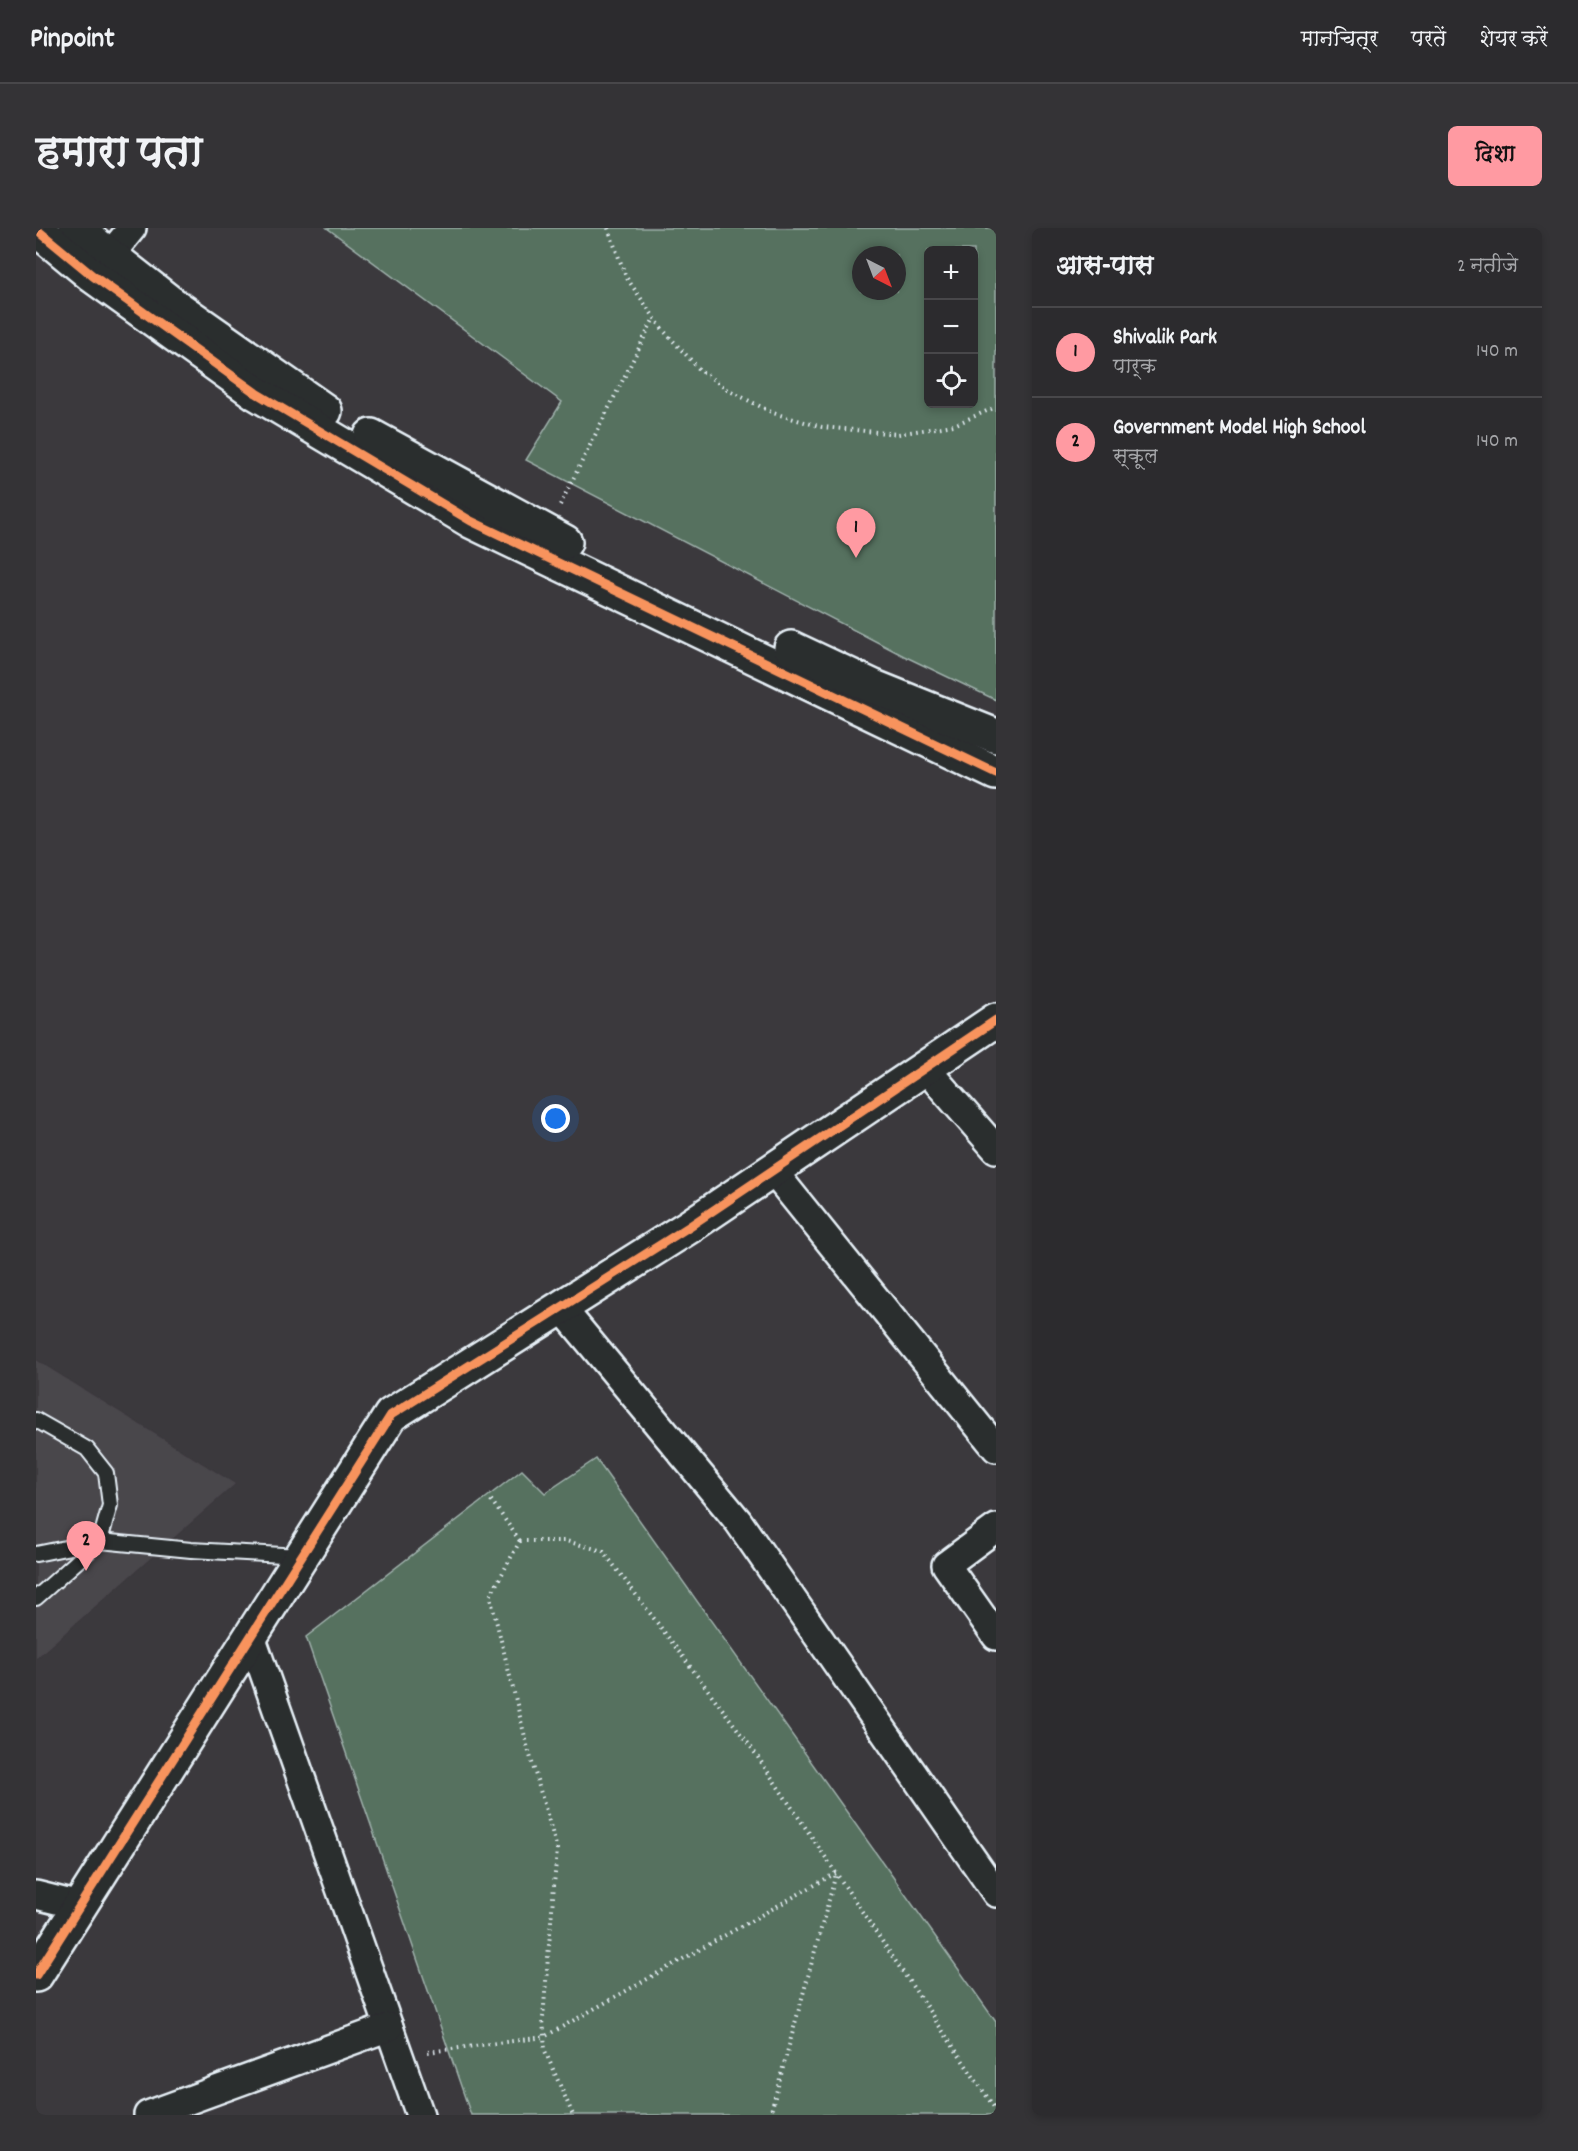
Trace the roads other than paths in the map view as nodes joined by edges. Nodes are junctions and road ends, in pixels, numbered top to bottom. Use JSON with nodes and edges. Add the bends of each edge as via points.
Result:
{"nodes":[{"id":1,"x":75,"y":228,"type":"edge"},
{"id":2,"x":132,"y":228,"type":"edge"},
{"id":3,"x":36,"y":229,"type":"edge"},
{"id":4,"x":101,"y":266,"type":"junction"},
{"id":5,"x":996,"y":736,"type":"edge"},
{"id":6,"x":996,"y":773,"type":"edge"},
{"id":7,"x":996,"y":1020,"type":"edge"},
{"id":8,"x":925,"y":1068,"type":"junction"},
{"id":9,"x":996,"y":1149,"type":"edge"},
{"id":10,"x":772,"y":1170,"type":"junction"},
{"id":11,"x":560,"y":1306,"type":"junction"},
{"id":12,"x":36,"y":1420,"type":"edge"},
{"id":13,"x":996,"y":1448,"type":"edge"},
{"id":14,"x":996,"y":1528,"type":"edge"},
{"id":15,"x":100,"y":1541,"type":"junction"},
{"id":16,"x":36,"y":1554,"type":"edge"},
{"id":17,"x":300,"y":1557,"type":"junction"},
{"id":18,"x":36,"y":1598,"type":"edge"},
{"id":19,"x":251,"y":1636,"type":"junction"},
{"id":20,"x":996,"y":1636,"type":"edge"},
{"id":21,"x":996,"y":1893,"type":"edge"},
{"id":22,"x":36,"y":1895,"type":"edge"},
{"id":23,"x":80,"y":1906,"type":"junction"},
{"id":24,"x":36,"y":1975,"type":"edge"},
{"id":25,"x":389,"y":2026,"type":"junction"},
{"id":26,"x":148,"y":2115,"type":"edge"},
{"id":27,"x":420,"y":2115,"type":"edge"}],
"edges":[{"from":1,"to":4,"type":"street"},
{"from":2,"to":4,"type":"street"},
{"from":3,"to":4,"type":"street"},
{"from":4,"to":5,"type":"street","via":[[168,301],[327,412],[546,532],[874,687]]},
{"from":4,"to":6,"type":"street","via":[[256,393],[471,520]]},
{"from":7,"to":8,"type":"street"},
{"from":8,"to":9,"type":"street"},
{"from":8,"to":10,"type":"street"},
{"from":10,"to":11,"type":"street"},
{"from":10,"to":13,"type":"street"},
{"from":11,"to":17,"type":"street","via":[[391,1415]]},
{"from":11,"to":21,"type":"street","via":[[738,1521]]},
{"from":12,"to":15,"type":"lane","via":[[87,1449],[106,1473],[110,1504]]},
{"from":14,"to":20,"type":"street","via":[[946,1565]]},
{"from":15,"to":16,"type":"lane"},
{"from":15,"to":17,"type":"lane"},
{"from":15,"to":18,"type":"lane"},
{"from":17,"to":19,"type":"street"},
{"from":19,"to":23,"type":"street"},
{"from":19,"to":25,"type":"street"},
{"from":22,"to":23,"type":"street"},
{"from":23,"to":24,"type":"street"},
{"from":25,"to":26,"type":"street"},
{"from":25,"to":27,"type":"street"}]}
